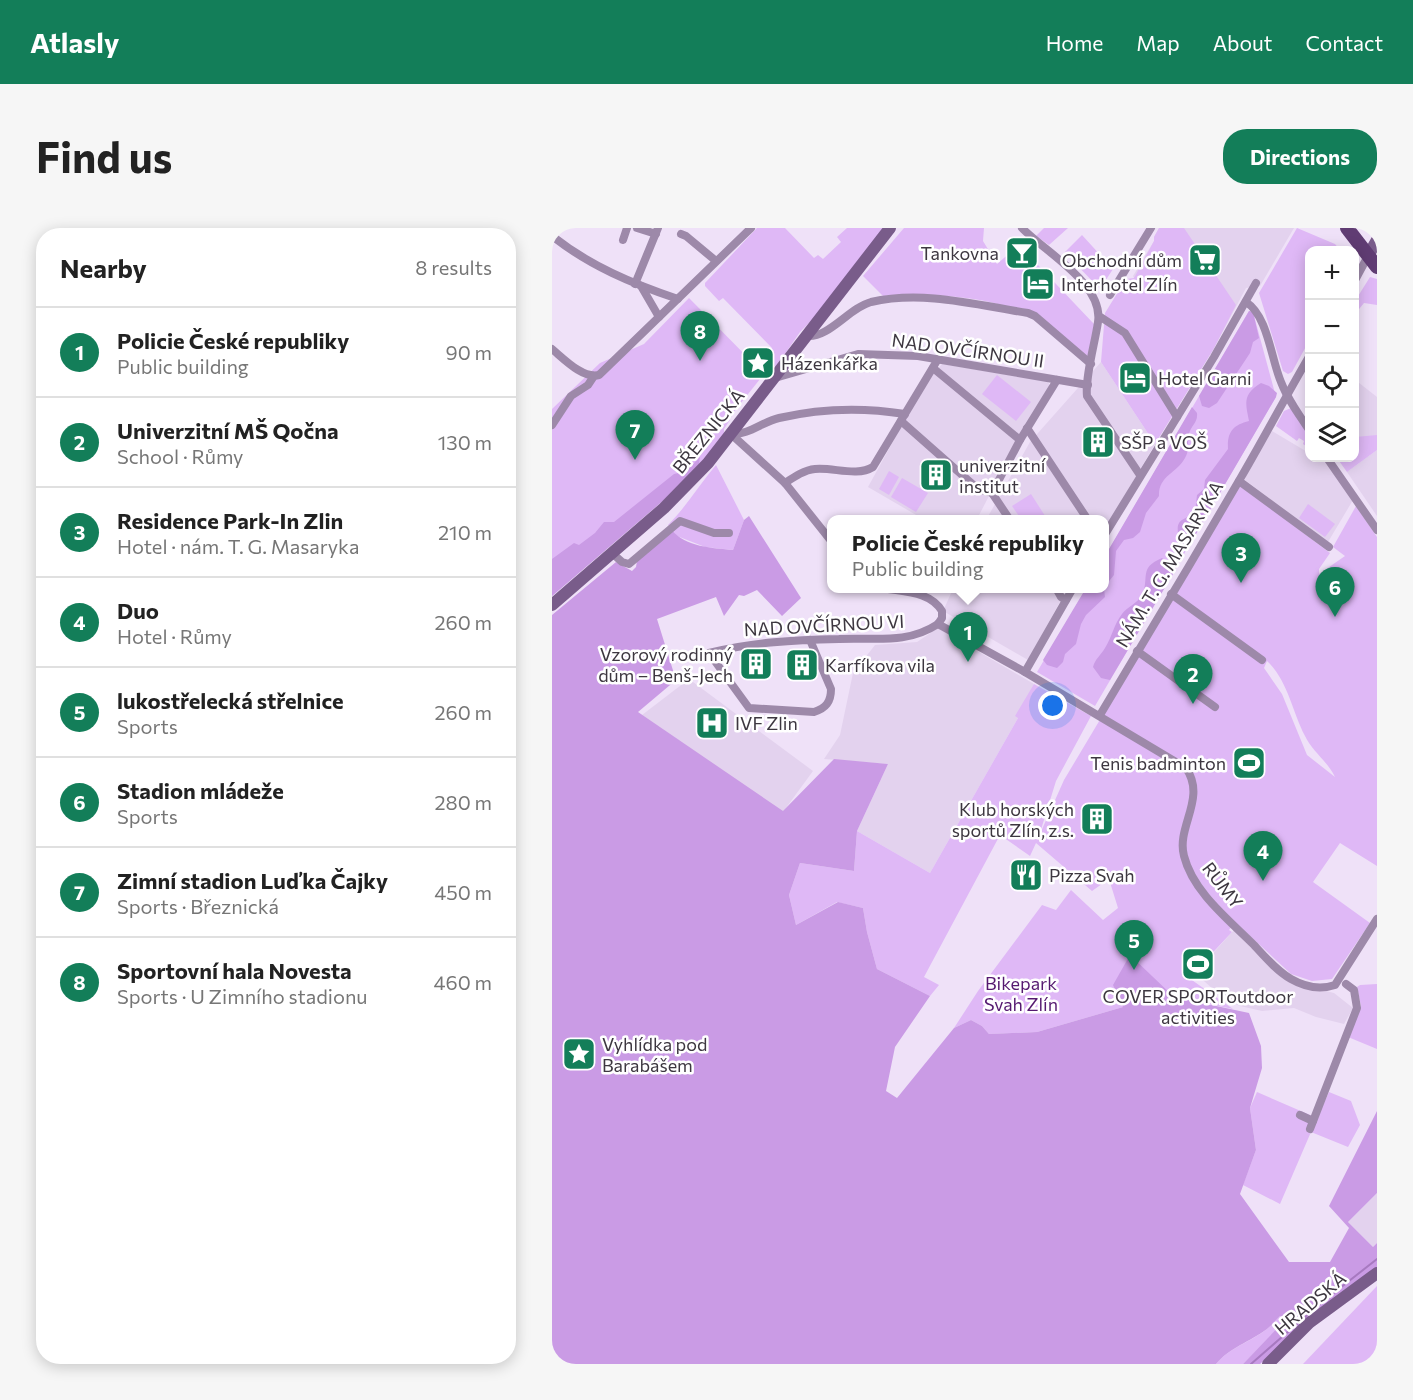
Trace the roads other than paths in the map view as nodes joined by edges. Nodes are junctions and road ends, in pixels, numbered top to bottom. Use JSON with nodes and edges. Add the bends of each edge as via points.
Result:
{"nodes":[{"id":1,"x":627,"y":228,"type":"edge"},
{"id":2,"x":637,"y":228,"type":"edge"},
{"id":3,"x":751,"y":228,"type":"edge"},
{"id":4,"x":890,"y":228,"type":"edge"},
{"id":5,"x":1022,"y":228,"type":"edge"},
{"id":6,"x":1151,"y":228,"type":"edge"},
{"id":7,"x":1347,"y":228,"type":"edge"},
{"id":8,"x":657,"y":231,"type":"edge"},
{"id":9,"x":681,"y":234,"type":"dead end"},
{"id":10,"x":552,"y":236,"type":"edge"},
{"id":11,"x":624,"y":240,"type":"dead end"},
{"id":12,"x":1377,"y":240,"type":"edge"},
{"id":13,"x":716,"y":261,"type":"junction"},
{"id":14,"x":1373,"y":262,"type":"edge"},
{"id":15,"x":1359,"y":277,"type":"edge"},
{"id":16,"x":1256,"y":283,"type":"dead end"},
{"id":17,"x":638,"y":285,"type":"junction"},
{"id":18,"x":1110,"y":295,"type":"dead end"},
{"id":19,"x":678,"y":299,"type":"junction"},
{"id":20,"x":1246,"y":302,"type":"junction"},
{"id":21,"x":1099,"y":316,"type":"junction"},
{"id":22,"x":659,"y":317,"type":"junction"},
{"id":23,"x":807,"y":336,"type":"junction"},
{"id":24,"x":552,"y":349,"type":"edge"},
{"id":25,"x":938,"y":359,"type":"junction"},
{"id":26,"x":1091,"y":364,"type":"junction"},
{"id":27,"x":1305,"y":364,"type":"edge"},
{"id":28,"x":933,"y":368,"type":"junction"},
{"id":29,"x":594,"y":376,"type":"junction"},
{"id":30,"x":774,"y":378,"type":"junction"},
{"id":31,"x":1057,"y":380,"type":"junction"},
{"id":32,"x":1088,"y":385,"type":"junction"},
{"id":33,"x":1286,"y":394,"type":"junction"},
{"id":34,"x":1177,"y":417,"type":"junction"},
{"id":35,"x":903,"y":418,"type":"junction"},
{"id":36,"x":1305,"y":423,"type":"edge"},
{"id":37,"x":552,"y":425,"type":"edge"},
{"id":38,"x":1027,"y":428,"type":"junction"},
{"id":39,"x":731,"y":434,"type":"junction"},
{"id":40,"x":1020,"y":440,"type":"junction"},
{"id":41,"x":1330,"y":462,"type":"edge"},
{"id":42,"x":1140,"y":475,"type":"junction"},
{"id":43,"x":1239,"y":481,"type":"junction"},
{"id":44,"x":785,"y":483,"type":"junction"},
{"id":45,"x":992,"y":493,"type":"junction"},
{"id":46,"x":1007,"y":515,"type":"edge"},
{"id":47,"x":1085,"y":515,"type":"edge"},
{"id":48,"x":1109,"y":528,"type":"edge"},
{"id":49,"x":1377,"y":530,"type":"edge"},
{"id":50,"x":729,"y":533,"type":"dead end"},
{"id":51,"x":827,"y":537,"type":"edge"},
{"id":52,"x":1329,"y":547,"type":"dead end"},
{"id":53,"x":612,"y":553,"type":"junction"},
{"id":54,"x":908,"y":593,"type":"edge"},
{"id":55,"x":1059,"y":593,"type":"edge"},
{"id":56,"x":1070,"y":593,"type":"edge"},
{"id":57,"x":1172,"y":594,"type":"junction"},
{"id":58,"x":1066,"y":600,"type":"junction"},
{"id":59,"x":552,"y":605,"type":"edge"},
{"id":60,"x":938,"y":624,"type":"junction"},
{"id":61,"x":810,"y":640,"type":"junction"},
{"id":62,"x":1137,"y":651,"type":"junction"},
{"id":63,"x":1262,"y":660,"type":"dead end"},
{"id":64,"x":1025,"y":672,"type":"junction"},
{"id":65,"x":1215,"y":707,"type":"dead end"},
{"id":66,"x":1100,"y":715,"type":"junction"},
{"id":67,"x":1377,"y":920,"type":"edge"},
{"id":68,"x":1346,"y":984,"type":"dead end"},
{"id":69,"x":1300,"y":1115,"type":"dead end"},
{"id":70,"x":1377,"y":1273,"type":"edge"},
{"id":71,"x":1268,"y":1364,"type":"edge"}],
"edges":[{"from":1,"to":11,"type":"street"},
{"from":2,"to":8,"type":"street"},
{"from":3,"to":13,"type":"street"},
{"from":4,"to":23,"type":"main road","name":"BŘEZNICKÁ"},
{"from":5,"to":21,"type":"street","via":[[1089,290]]},
{"from":6,"to":18,"type":"street"},
{"from":7,"to":14,"type":"main road"},
{"from":8,"to":17,"type":"street"},
{"from":9,"to":13,"type":"street"},
{"from":10,"to":17,"type":"street","via":[[577,254]]},
{"from":12,"to":14,"type":"main road"},
{"from":13,"to":19,"type":"street"},
{"from":14,"to":15,"type":"street"},
{"from":16,"to":20,"type":"street"},
{"from":17,"to":19,"type":"street"},
{"from":17,"to":22,"type":"street"},
{"from":19,"to":22,"type":"street"},
{"from":20,"to":33,"type":"street","via":[[1259,315]]},
{"from":20,"to":34,"type":"street"},
{"from":21,"to":26,"type":"street"},
{"from":21,"to":34,"type":"street","via":[[1125,333]]},
{"from":22,"to":29,"type":"street","via":[[601,374]]},
{"from":23,"to":26,"type":"street","via":[[824,332],[868,303],[942,299],[1035,315]]},
{"from":23,"to":30,"type":"main road","name":"BŘEZNICKÁ"},
{"from":24,"to":29,"type":"street"},
{"from":25,"to":28,"type":"street"},
{"from":25,"to":30,"type":"street","name":"NAD OVČÍRNOU II","via":[[858,354]]},
{"from":25,"to":31,"type":"street","name":"NAD OVČÍRNOU II"},
{"from":26,"to":32,"type":"street"},
{"from":27,"to":33,"type":"street","name":"NÁM. T. G. MASARYKA"},
{"from":28,"to":35,"type":"street"},
{"from":28,"to":40,"type":"street"},
{"from":29,"to":37,"type":"street","via":[[571,396]]},
{"from":30,"to":39,"type":"main road","name":"BŘEZNICKÁ"},
{"from":31,"to":32,"type":"street","name":"NAD OVČÍRNOU II"},
{"from":31,"to":38,"type":"street"},
{"from":32,"to":42,"type":"street","via":[[1087,396]]},
{"from":33,"to":36,"type":"street"},
{"from":33,"to":43,"type":"street","name":"NÁM. T. G. MASARYKA"},
{"from":34,"to":42,"type":"street"},
{"from":35,"to":39,"type":"street","via":[[870,408],[838,409],[781,418],[744,434]]},
{"from":35,"to":44,"type":"street","via":[[870,470],[815,468]]},
{"from":35,"to":45,"type":"street","via":[[978,489]]},
{"from":38,"to":40,"type":"street"},
{"from":38,"to":47,"type":"street"},
{"from":39,"to":44,"type":"street"},
{"from":39,"to":53,"type":"main road","name":"BŘEZNICKÁ","via":[[684,489]]},
{"from":40,"to":45,"type":"street"},
{"from":41,"to":49,"type":"street"},
{"from":42,"to":48,"type":"street"},
{"from":43,"to":52,"type":"street"},
{"from":43,"to":57,"type":"street","name":"NÁM. T. G. MASARYKA"},
{"from":44,"to":51,"type":"street"},
{"from":45,"to":46,"type":"street"},
{"from":50,"to":53,"type":"street","via":[[714,533],[680,521],[629,564]]},
{"from":53,"to":59,"type":"main road","name":"BŘEZNICKÁ"},
{"from":54,"to":60,"type":"street","via":[[930,599],[942,611]]},
{"from":55,"to":58,"type":"street"},
{"from":56,"to":58,"type":"street"},
{"from":57,"to":62,"type":"street","name":"NÁM. T. G. MASARYKA"},
{"from":57,"to":63,"type":"street"},
{"from":58,"to":64,"type":"street"},
{"from":60,"to":61,"type":"street","name":"NAD OVČÍRNOU VI","via":[[902,639]]},
{"from":60,"to":64,"type":"street"},
{"from":61,"to":61,"type":"street","name":"NAD OVČÍRNOU VI","via":[[831,689],[828,704],[814,712],[749,708],[709,653],[732,647]]},
{"from":62,"to":65,"type":"street"},
{"from":62,"to":66,"type":"street","name":"NÁM. T. G. MASARYKA"},
{"from":64,"to":66,"type":"street"},
{"from":66,"to":67,"type":"street","name":"RŮMY","via":[[1186,768],[1192,778],[1193,798],[1183,855],[1190,872],[1214,904],[1286,975],[1314,987],[1335,985]]},
{"from":68,"to":69,"type":"street","via":[[1354,990],[1357,1008],[1311,1125]]},
{"from":70,"to":71,"type":"main road","name":"HRADSKÁ","via":[[1309,1323]]}]}
